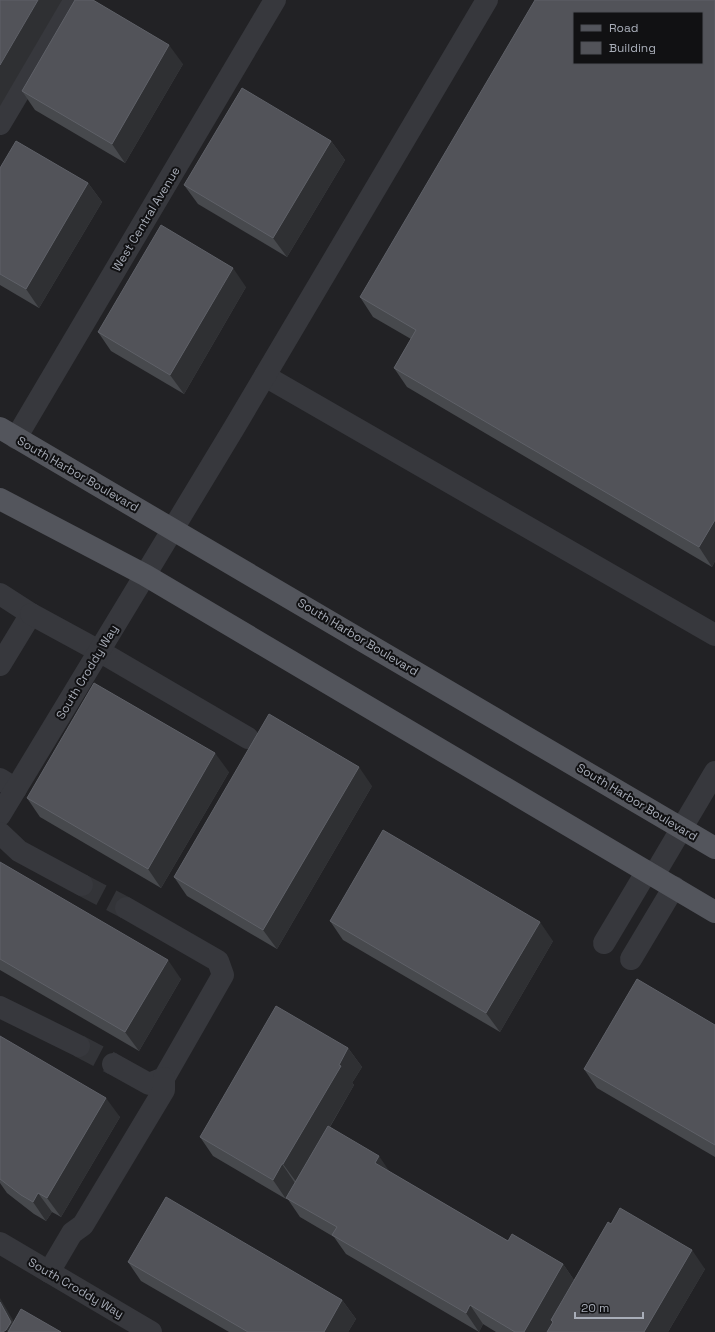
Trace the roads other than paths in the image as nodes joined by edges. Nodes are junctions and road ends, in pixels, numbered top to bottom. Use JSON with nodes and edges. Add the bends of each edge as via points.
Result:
{"nodes":[{"id":1,"x":74,"y":0,"type":"edge"},
{"id":2,"x":275,"y":0,"type":"edge"},
{"id":3,"x":487,"y":0,"type":"edge"},
{"id":4,"x":0,"y":124,"type":"edge"},
{"id":5,"x":264,"y":376,"type":"junction"},
{"id":6,"x":8,"y":433,"type":"edge"},
{"id":7,"x":0,"y":499,"type":"edge"},
{"id":8,"x":173,"y":528,"type":"junction"},
{"id":9,"x":145,"y":575,"type":"junction"},
{"id":10,"x":0,"y":594,"type":"edge"},
{"id":11,"x":31,"y":614,"type":"junction"},
{"id":12,"x":715,"y":635,"type":"edge"},
{"id":13,"x":99,"y":651,"type":"junction"},
{"id":14,"x":0,"y":665,"type":"edge"},
{"id":15,"x":248,"y":738,"type":"dead end"},
{"id":16,"x":715,"y":772,"type":"edge"},
{"id":17,"x":8,"y":784,"type":"edge"},
{"id":18,"x":0,"y":815,"type":"edge"},
{"id":19,"x":682,"y":828,"type":"junction"},
{"id":20,"x":0,"y":833,"type":"edge"},
{"id":21,"x":715,"y":848,"type":"edge"},
{"id":22,"x":651,"y":873,"type":"junction"},
{"id":23,"x":82,"y":885,"type":"tunnel mouth"},
{"id":24,"x":674,"y":886,"type":"junction"},
{"id":25,"x":126,"y":908,"type":"tunnel mouth"},
{"id":26,"x":715,"y":912,"type":"edge"},
{"id":27,"x":604,"y":943,"type":"dead end"},
{"id":28,"x":631,"y":959,"type":"dead end"},
{"id":29,"x":0,"y":1007,"type":"edge"},
{"id":30,"x":79,"y":1046,"type":"tunnel mouth"},
{"id":31,"x":113,"y":1064,"type":"tunnel mouth"},
{"id":32,"x":164,"y":1078,"type":"junction"},
{"id":33,"x":0,"y":1243,"type":"edge"},
{"id":34,"x":49,"y":1272,"type":"junction"},
{"id":35,"x":151,"y":1332,"type":"edge"}],
"edges":[{"from":1,"to":4,"type":"street"},
{"from":2,"to":6,"type":"street","name":"West Central Avenue"},
{"from":3,"to":5,"type":"street","name":"South Croddy Way"},
{"from":5,"to":8,"type":"street","name":"South Croddy Way"},
{"from":5,"to":12,"type":"street"},
{"from":6,"to":8,"type":"main road","name":"South Harbor Boulevard"},
{"from":7,"to":9,"type":"main road"},
{"from":8,"to":9,"type":"street","name":"South Croddy Way"},
{"from":8,"to":19,"type":"main road","name":"South Harbor Boulevard"},
{"from":9,"to":13,"type":"street","name":"South Croddy Way"},
{"from":9,"to":22,"type":"main road"},
{"from":10,"to":11,"type":"street"},
{"from":11,"to":13,"type":"street"},
{"from":11,"to":14,"type":"street"},
{"from":13,"to":15,"type":"street"},
{"from":13,"to":17,"type":"street","name":"South Croddy Way"},
{"from":16,"to":19,"type":"street"},
{"from":17,"to":18,"type":"street","name":"South Croddy Way"},
{"from":19,"to":21,"type":"main road","name":"South Harbor Boulevard"},
{"from":19,"to":22,"type":"street"},
{"from":20,"to":23,"type":"street","via":[[19,850]]},
{"from":22,"to":24,"type":"main road"},
{"from":22,"to":27,"type":"street"},
{"from":24,"to":26,"type":"main road"},
{"from":24,"to":28,"type":"street"},
{"from":25,"to":32,"type":"street","via":[[218,961],[223,975]]},
{"from":29,"to":30,"type":"street"},
{"from":31,"to":32,"type":"street","via":[[149,1084]]},
{"from":32,"to":34,"type":"street","via":[[164,1090],[83,1225],[72,1233]]},
{"from":33,"to":34,"type":"street","name":"South Croddy Way"},
{"from":34,"to":35,"type":"street","name":"South Croddy Way"}]}
